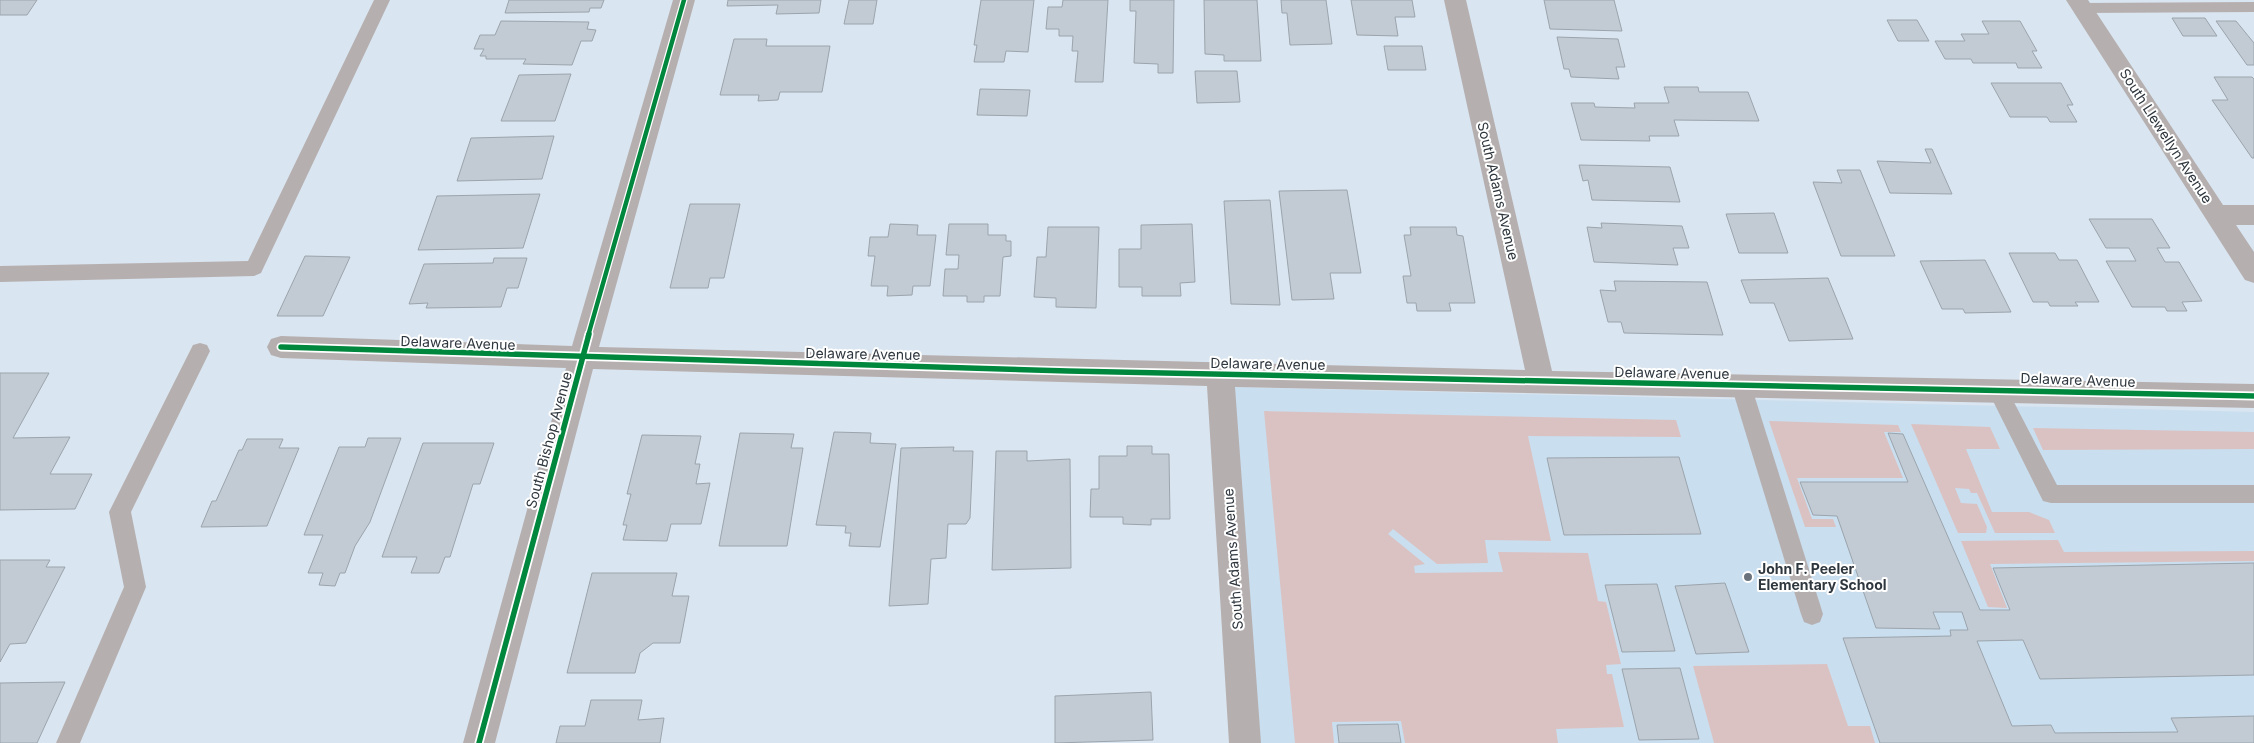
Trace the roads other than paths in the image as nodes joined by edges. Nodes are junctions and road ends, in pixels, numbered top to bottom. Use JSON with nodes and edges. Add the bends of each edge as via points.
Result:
{"nodes":[{"id":1,"x":382,"y":0,"type":"edge"},
{"id":2,"x":684,"y":0,"type":"edge"},
{"id":3,"x":1455,"y":0,"type":"edge"},
{"id":4,"x":2079,"y":4,"type":"edge"},
{"id":5,"x":2254,"y":7,"type":"edge"},
{"id":6,"x":2254,"y":215,"type":"edge"},
{"id":7,"x":2218,"y":216,"type":"junction"},
{"id":8,"x":2254,"y":273,"type":"edge"},
{"id":9,"x":0,"y":274,"type":"edge"},
{"id":10,"x":281,"y":348,"type":"dead end"},
{"id":11,"x":200,"y":351,"type":"dead end"},
{"id":12,"x":582,"y":358,"type":"junction"},
{"id":13,"x":1220,"y":374,"type":"junction"},
{"id":14,"x":1541,"y":382,"type":"junction"},
{"id":15,"x":1742,"y":385,"type":"junction"},
{"id":16,"x":1996,"y":389,"type":"junction"},
{"id":17,"x":2254,"y":396,"type":"edge"},
{"id":18,"x":2254,"y":494,"type":"edge"},
{"id":19,"x":1812,"y":614,"type":"dead end"},
{"id":20,"x":68,"y":743,"type":"edge"},
{"id":21,"x":479,"y":743,"type":"edge"},
{"id":22,"x":1246,"y":743,"type":"edge"}],
"edges":[{"from":1,"to":9,"type":"lane","via":[[254,268]]},
{"from":2,"to":12,"type":"street","name":"South Bishop Avenue"},
{"from":3,"to":14,"type":"street","name":"South Adams Avenue"},
{"from":4,"to":5,"type":"lane"},
{"from":4,"to":7,"type":"street","name":"South Llewellyn Avenue"},
{"from":6,"to":7,"type":"street"},
{"from":7,"to":8,"type":"street","name":"South Llewellyn Avenue"},
{"from":10,"to":12,"type":"street","name":"Delaware Avenue"},
{"from":11,"to":20,"type":"lane","via":[[120,512],[136,587]]},
{"from":12,"to":13,"type":"street","name":"Delaware Avenue"},
{"from":12,"to":21,"type":"street","name":"South Bishop Avenue"},
{"from":13,"to":14,"type":"street","name":"Delaware Avenue"},
{"from":13,"to":22,"type":"street","name":"South Adams Avenue"},
{"from":14,"to":15,"type":"street","name":"Delaware Avenue"},
{"from":15,"to":16,"type":"street","name":"Delaware Avenue"},
{"from":15,"to":19,"type":"lane"},
{"from":16,"to":17,"type":"street","name":"Delaware Avenue"},
{"from":16,"to":18,"type":"lane","via":[[2051,494]]}]}
